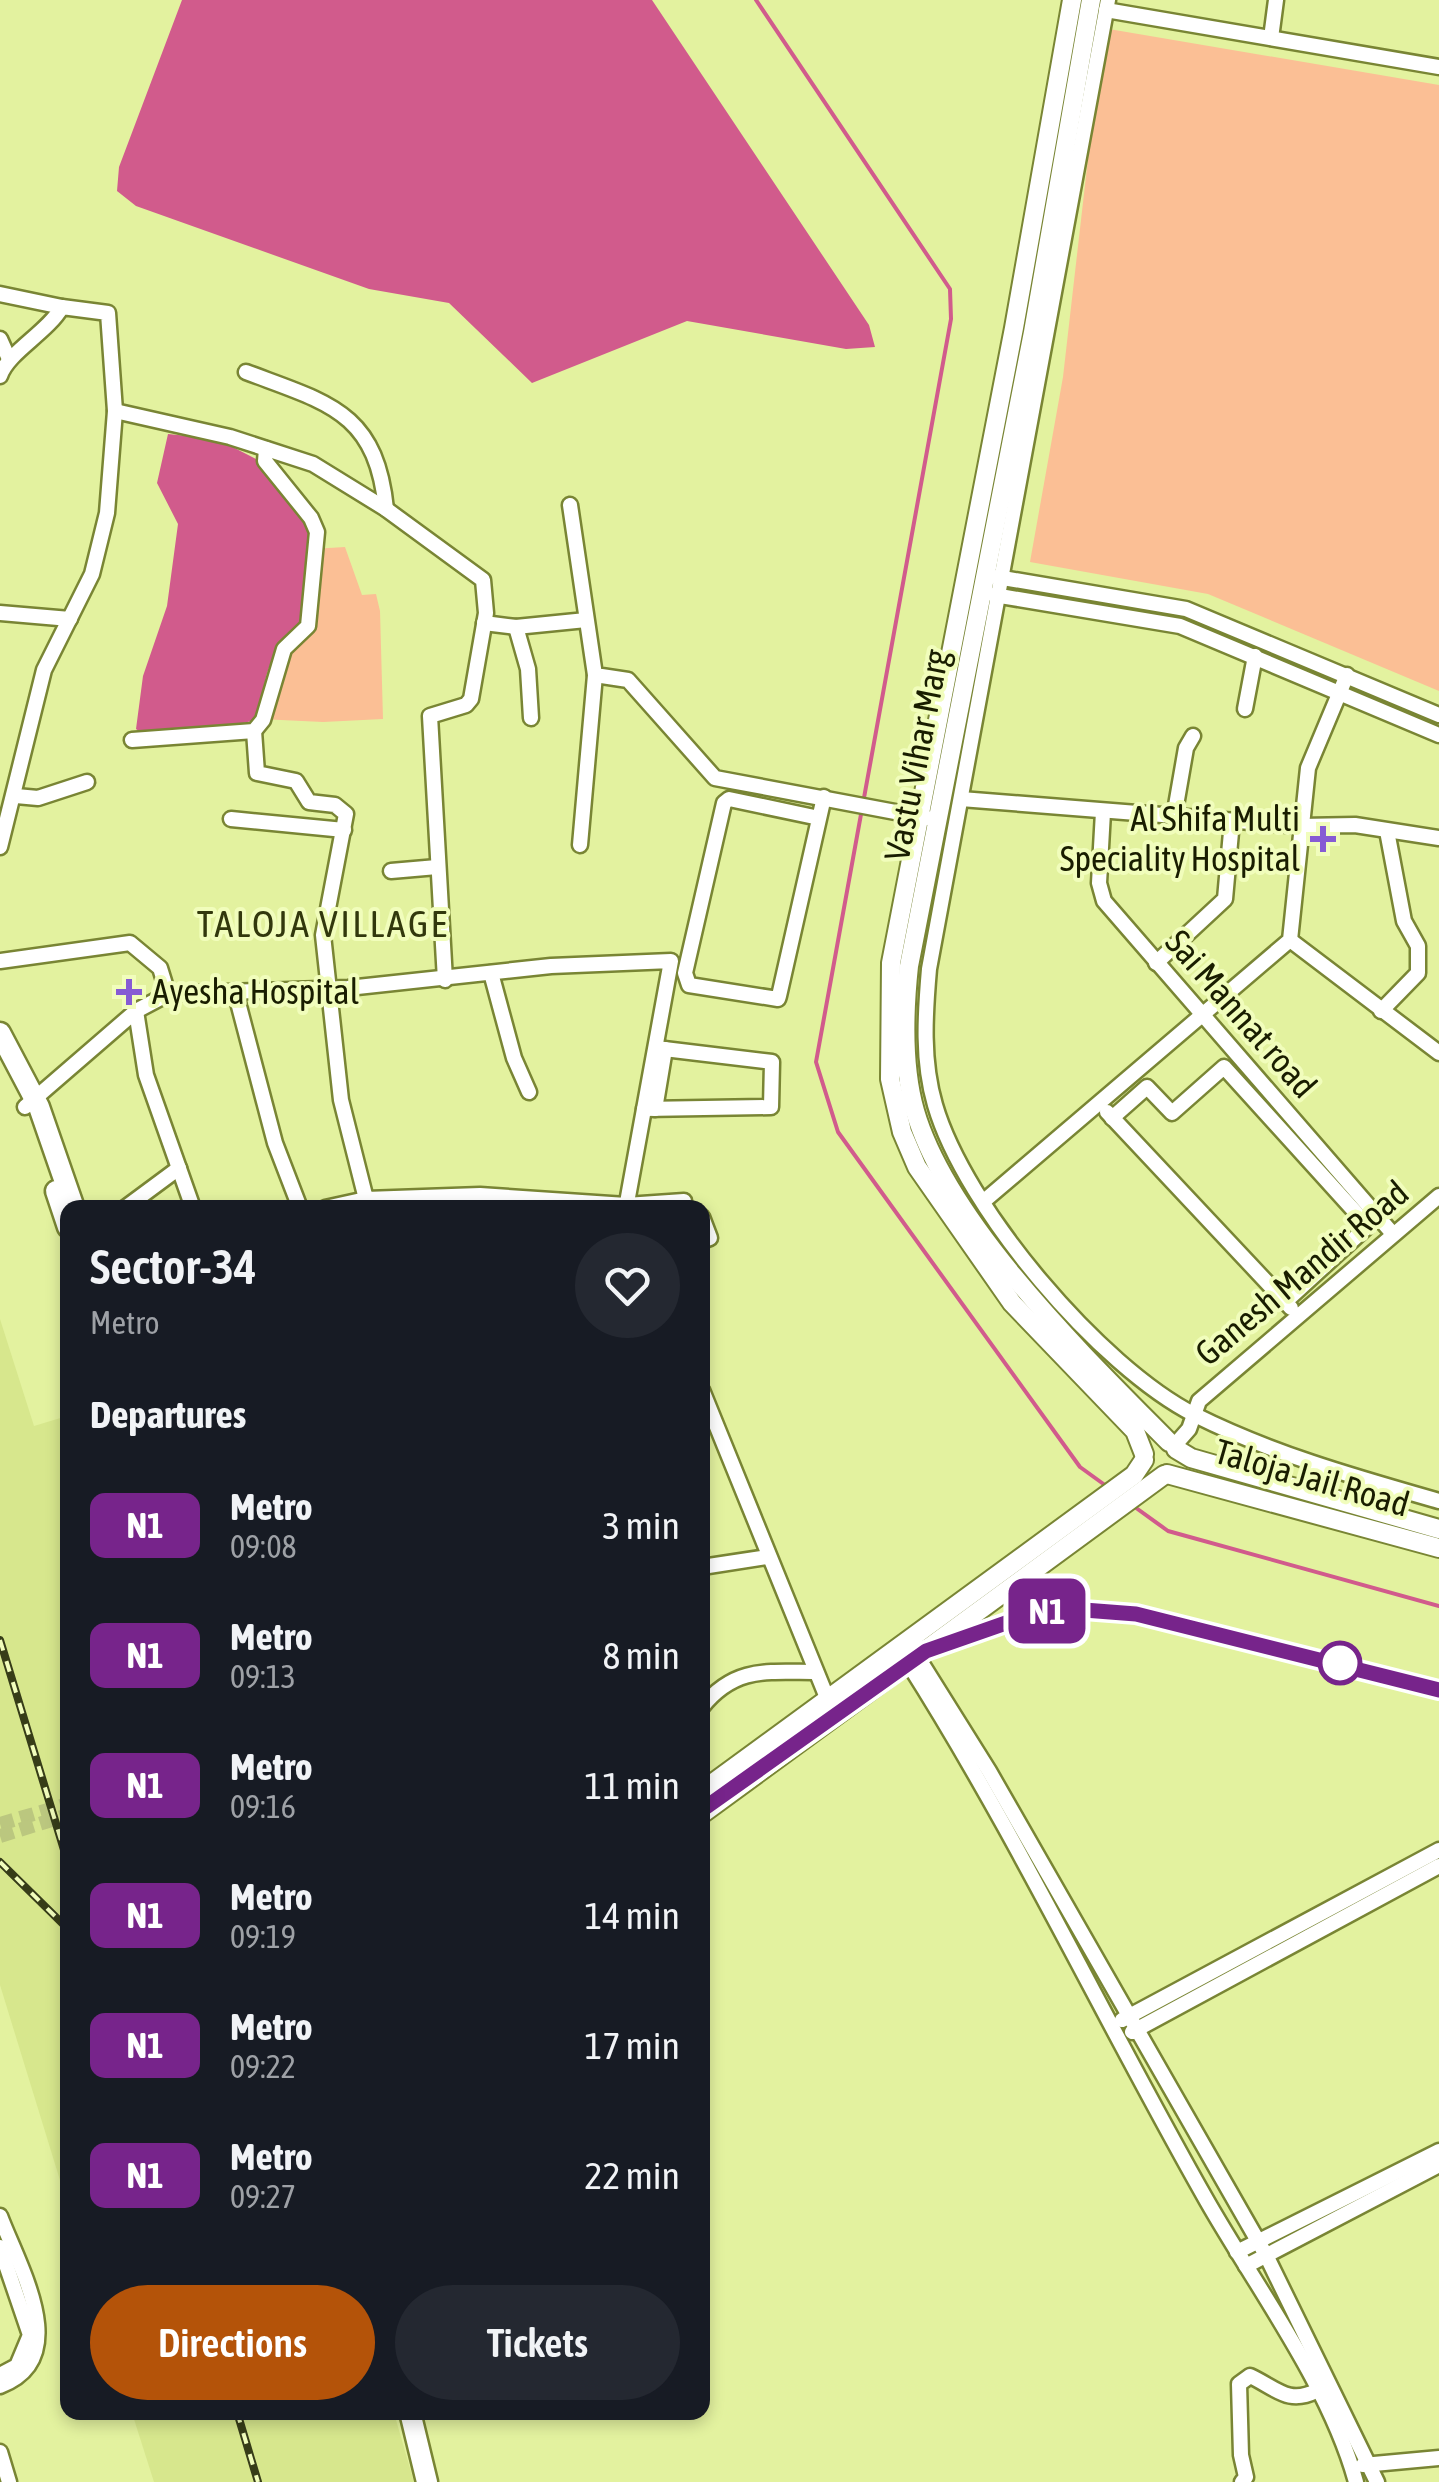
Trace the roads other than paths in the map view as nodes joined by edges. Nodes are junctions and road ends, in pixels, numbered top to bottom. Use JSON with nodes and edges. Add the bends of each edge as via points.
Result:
{"nodes":[{"id":1,"x":1072,"y":0,"type":"edge"},
{"id":2,"x":1276,"y":0,"type":"edge"},
{"id":3,"x":1102,"y":3,"type":"edge"},
{"id":4,"x":1271,"y":38,"type":"junction"},
{"id":5,"x":1439,"y":67,"type":"edge"},
{"id":6,"x":0,"y":294,"type":"edge"},
{"id":7,"x":62,"y":307,"type":"junction"},
{"id":8,"x":0,"y":339,"type":"edge"},
{"id":9,"x":9,"y":359,"type":"junction"},
{"id":10,"x":246,"y":372,"type":"dead end"},
{"id":11,"x":0,"y":376,"type":"edge"},
{"id":12,"x":115,"y":411,"type":"junction"},
{"id":13,"x":266,"y":449,"type":"junction"},
{"id":14,"x":570,"y":505,"type":"dead end"},
{"id":15,"x":386,"y":508,"type":"junction"},
{"id":16,"x":983,"y":584,"type":"junction"},
{"id":17,"x":0,"y":612,"type":"edge"},
{"id":18,"x":70,"y":619,"type":"junction"},
{"id":19,"x":586,"y":620,"type":"junction"},
{"id":20,"x":484,"y":622,"type":"junction"},
{"id":21,"x":516,"y":627,"type":"junction"},
{"id":22,"x":1254,"y":656,"type":"junction"},
{"id":23,"x":595,"y":676,"type":"junction"},
{"id":24,"x":1347,"y":676,"type":"junction"},
{"id":25,"x":1338,"y":692,"type":"junction"},
{"id":26,"x":1410,"y":702,"type":"junction"},
{"id":27,"x":1245,"y":708,"type":"dead end"},
{"id":28,"x":1439,"y":715,"type":"edge"},
{"id":29,"x":530,"y":718,"type":"dead end"},
{"id":30,"x":1400,"y":718,"type":"junction"},
{"id":31,"x":254,"y":731,"type":"junction"},
{"id":32,"x":1439,"y":735,"type":"edge"},
{"id":33,"x":1193,"y":736,"type":"dead end"},
{"id":34,"x":132,"y":740,"type":"dead end"},
{"id":35,"x":87,"y":782,"type":"dead end"},
{"id":36,"x":16,"y":796,"type":"junction"},
{"id":37,"x":824,"y":797,"type":"junction"},
{"id":38,"x":962,"y":799,"type":"junction"},
{"id":39,"x":1103,"y":812,"type":"junction"},
{"id":40,"x":919,"y":816,"type":"junction"},
{"id":41,"x":1174,"y":817,"type":"junction"},
{"id":42,"x":231,"y":818,"type":"dead end"},
{"id":43,"x":819,"y":818,"type":"junction"},
{"id":44,"x":1232,"y":821,"type":"junction"},
{"id":45,"x":1301,"y":826,"type":"junction"},
{"id":46,"x":344,"y":830,"type":"junction"},
{"id":47,"x":1387,"y":831,"type":"junction"},
{"id":48,"x":1439,"y":838,"type":"edge"},
{"id":49,"x":580,"y":845,"type":"dead end"},
{"id":50,"x":0,"y":848,"type":"edge"},
{"id":51,"x":437,"y":867,"type":"junction"},
{"id":52,"x":391,"y":871,"type":"dead end"},
{"id":53,"x":1290,"y":940,"type":"junction"},
{"id":54,"x":0,"y":962,"type":"edge"},
{"id":55,"x":1156,"y":962,"type":"junction"},
{"id":56,"x":491,"y":973,"type":"junction"},
{"id":57,"x":446,"y":980,"type":"junction"},
{"id":58,"x":332,"y":988,"type":"junction"},
{"id":59,"x":235,"y":991,"type":"junction"},
{"id":60,"x":168,"y":994,"type":"junction"},
{"id":61,"x":136,"y":1011,"type":"junction"},
{"id":62,"x":1381,"y":1011,"type":"junction"},
{"id":63,"x":1200,"y":1015,"type":"junction"},
{"id":64,"x":0,"y":1033,"type":"edge"},
{"id":65,"x":661,"y":1049,"type":"junction"},
{"id":66,"x":1439,"y":1053,"type":"edge"},
{"id":67,"x":0,"y":1058,"type":"edge"},
{"id":68,"x":529,"y":1092,"type":"dead end"},
{"id":69,"x":1098,"y":1103,"type":"junction"},
{"id":70,"x":30,"y":1104,"type":"junction"},
{"id":71,"x":649,"y":1109,"type":"junction"},
{"id":72,"x":1112,"y":1118,"type":"junction"},
{"id":73,"x":179,"y":1168,"type":"junction"},
{"id":74,"x":1439,"y":1196,"type":"edge"},
{"id":75,"x":71,"y":1200,"type":"edge"},
{"id":76,"x":136,"y":1200,"type":"edge"},
{"id":77,"x":190,"y":1200,"type":"edge"},
{"id":78,"x":297,"y":1200,"type":"edge"},
{"id":79,"x":366,"y":1200,"type":"edge"},
{"id":80,"x":409,"y":1200,"type":"edge"},
{"id":81,"x":528,"y":1200,"type":"edge"},
{"id":82,"x":627,"y":1200,"type":"edge"},
{"id":83,"x":984,"y":1200,"type":"junction"},
{"id":84,"x":60,"y":1201,"type":"edge"},
{"id":85,"x":1393,"y":1234,"type":"junction"},
{"id":86,"x":1285,"y":1302,"type":"junction"},
{"id":87,"x":1298,"y":1316,"type":"junction"},
{"id":88,"x":710,"y":1410,"type":"edge"},
{"id":89,"x":1194,"y":1414,"type":"junction"},
{"id":90,"x":1173,"y":1446,"type":"junction"},
{"id":91,"x":1144,"y":1457,"type":"junction"},
{"id":92,"x":1166,"y":1475,"type":"junction"},
{"id":93,"x":1121,"y":1497,"type":"junction"},
{"id":94,"x":1439,"y":1501,"type":"edge"},
{"id":95,"x":1439,"y":1529,"type":"edge"},
{"id":96,"x":1439,"y":1548,"type":"edge"},
{"id":97,"x":768,"y":1556,"type":"junction"},
{"id":98,"x":710,"y":1566,"type":"edge"},
{"id":99,"x":912,"y":1659,"type":"junction"},
{"id":100,"x":816,"y":1672,"type":"junction"},
{"id":101,"x":710,"y":1697,"type":"edge"},
{"id":102,"x":832,"y":1708,"type":"junction"},
{"id":103,"x":710,"y":1786,"type":"edge"},
{"id":104,"x":710,"y":1807,"type":"edge"},
{"id":105,"x":1439,"y":1850,"type":"edge"},
{"id":106,"x":1439,"y":1866,"type":"edge"},
{"id":107,"x":1128,"y":2015,"type":"junction"},
{"id":108,"x":1137,"y":2030,"type":"junction"},
{"id":109,"x":1116,"y":2032,"type":"junction"},
{"id":110,"x":1439,"y":2151,"type":"edge"},
{"id":111,"x":1439,"y":2164,"type":"edge"},
{"id":112,"x":0,"y":2216,"type":"edge"},
{"id":113,"x":1258,"y":2239,"type":"junction"},
{"id":114,"x":0,"y":2247,"type":"edge"},
{"id":115,"x":1237,"y":2252,"type":"junction"},
{"id":116,"x":1266,"y":2255,"type":"junction"},
{"id":117,"x":1246,"y":2266,"type":"junction"},
{"id":118,"x":0,"y":2375,"type":"edge"},
{"id":119,"x":0,"y":2386,"type":"edge"},
{"id":120,"x":1316,"y":2391,"type":"junction"},
{"id":121,"x":412,"y":2420,"type":"edge"},
{"id":122,"x":425,"y":2420,"type":"edge"},
{"id":123,"x":0,"y":2452,"type":"edge"},
{"id":124,"x":1439,"y":2458,"type":"edge"},
{"id":125,"x":1359,"y":2471,"type":"edge"},
{"id":126,"x":9,"y":2482,"type":"edge"},
{"id":127,"x":427,"y":2482,"type":"edge"},
{"id":128,"x":440,"y":2482,"type":"edge"},
{"id":129,"x":1242,"y":2482,"type":"edge"},
{"id":130,"x":1377,"y":2482,"type":"edge"}],
"edges":[{"from":1,"to":16,"type":"main road"},
{"from":2,"to":4,"type":"street"},
{"from":3,"to":4,"type":"street"},
{"from":3,"to":16,"type":"main road","name":"Vastu Vihar Marg"},
{"from":4,"to":5,"type":"street"},
{"from":6,"to":7,"type":"street"},
{"from":7,"to":9,"type":"street"},
{"from":7,"to":12,"type":"street","via":[[108,312]]},
{"from":8,"to":9,"type":"street"},
{"from":9,"to":11,"type":"street"},
{"from":10,"to":15,"type":"street","via":[[354,423],[382,469]]},
{"from":12,"to":13,"type":"street"},
{"from":12,"to":18,"type":"street","via":[[107,513],[92,574]]},
{"from":13,"to":15,"type":"street","via":[[313,464]]},
{"from":13,"to":31,"type":"street","via":[[265,461],[311,518],[317,548],[308,626],[284,649]]},
{"from":14,"to":19,"type":"street"},
{"from":15,"to":20,"type":"street","via":[[484,580]]},
{"from":16,"to":22,"type":"street","via":[[1168,624]]},
{"from":16,"to":24,"type":"street","via":[[1186,608]]},
{"from":16,"to":38,"type":"street"},
{"from":16,"to":40,"type":"main road","name":"Vastu Vihar Marg"},
{"from":17,"to":18,"type":"street"},
{"from":18,"to":36,"type":"street","via":[[44,670]]},
{"from":19,"to":21,"type":"street"},
{"from":19,"to":23,"type":"street"},
{"from":20,"to":21,"type":"street"},
{"from":20,"to":51,"type":"street","via":[[471,698],[466,706],[430,716]]},
{"from":21,"to":29,"type":"street","via":[[528,668]]},
{"from":22,"to":25,"type":"street"},
{"from":22,"to":27,"type":"street"},
{"from":23,"to":37,"type":"street","via":[[628,680],[715,778]]},
{"from":23,"to":49,"type":"street"},
{"from":24,"to":25,"type":"street"},
{"from":24,"to":26,"type":"street"},
{"from":25,"to":30,"type":"street"},
{"from":25,"to":45,"type":"street","via":[[1312,752]]},
{"from":26,"to":28,"type":"street"},
{"from":26,"to":30,"type":"street"},
{"from":30,"to":32,"type":"street"},
{"from":31,"to":34,"type":"street"},
{"from":31,"to":46,"type":"street","via":[[257,772],[296,780],[309,802],[335,805],[346,814]]},
{"from":33,"to":41,"type":"street"},
{"from":35,"to":36,"type":"street","via":[[38,798]]},
{"from":36,"to":50,"type":"street"},
{"from":37,"to":40,"type":"street"},
{"from":37,"to":43,"type":"street"},
{"from":38,"to":39,"type":"street"},
{"from":38,"to":83,"type":"street","via":[[929,969],[926,1055],[939,1119]]},
{"from":39,"to":41,"type":"street"},
{"from":39,"to":55,"type":"street","name":"Sai Mannat road","via":[[1099,892]]},
{"from":40,"to":90,"type":"main road","name":"Vastu Vihar Marg","via":[[906,995],[908,1076],[920,1126],[949,1183],[1015,1277]]},
{"from":40,"to":91,"type":"main road","via":[[887,994],[890,1078],[902,1132],[925,1180],[1000,1288],[1135,1430]]},
{"from":41,"to":44,"type":"street"},
{"from":42,"to":46,"type":"street"},
{"from":43,"to":43,"type":"street","via":[[778,1000],[689,984],[684,973],[724,803]]},
{"from":44,"to":45,"type":"street"},
{"from":44,"to":55,"type":"street","via":[[1225,899]]},
{"from":45,"to":47,"type":"street"},
{"from":45,"to":53,"type":"street"},
{"from":46,"to":58,"type":"street","via":[[322,935]]},
{"from":47,"to":48,"type":"street"},
{"from":47,"to":62,"type":"street","via":[[1404,921],[1418,946],[1418,973]]},
{"from":51,"to":52,"type":"street"},
{"from":51,"to":57,"type":"street"},
{"from":53,"to":62,"type":"street"},
{"from":53,"to":63,"type":"street"},
{"from":54,"to":60,"type":"street","via":[[130,943],[160,968]]},
{"from":55,"to":63,"type":"street","name":"Sai Mannat road"},
{"from":56,"to":57,"type":"street"},
{"from":56,"to":65,"type":"street","via":[[670,960]]},
{"from":56,"to":68,"type":"street"},
{"from":57,"to":58,"type":"street"},
{"from":58,"to":59,"type":"street"},
{"from":58,"to":79,"type":"street","via":[[340,1100]]},
{"from":59,"to":60,"type":"street"},
{"from":59,"to":78,"type":"street"},
{"from":60,"to":61,"type":"street"},
{"from":61,"to":70,"type":"street"},
{"from":61,"to":73,"type":"street","via":[[146,1075]]},
{"from":62,"to":66,"type":"street"},
{"from":63,"to":69,"type":"street"},
{"from":63,"to":85,"type":"street","name":"Sai Mannat road"},
{"from":64,"to":70,"type":"highway"},
{"from":65,"to":71,"type":"street"},
{"from":65,"to":71,"type":"street","via":[[772,1062],[772,1106]]},
{"from":67,"to":70,"type":"highway"},
{"from":69,"to":72,"type":"street"},
{"from":69,"to":83,"type":"street"},
{"from":70,"to":75,"type":"highway"},
{"from":70,"to":84,"type":"highway"},
{"from":71,"to":82,"type":"street"},
{"from":72,"to":86,"type":"street"},
{"from":72,"to":86,"type":"street","via":[[1147,1087],[1172,1113],[1224,1068],[1368,1226]]},
{"from":73,"to":76,"type":"street"},
{"from":73,"to":77,"type":"street"},
{"from":74,"to":85,"type":"street","name":"Ganesh Mandir Road"},
{"from":80,"to":81,"type":"street"},
{"from":83,"to":89,"type":"street","via":[[1098,1342]]},
{"from":85,"to":87,"type":"street","name":"Ganesh Mandir Road"},
{"from":86,"to":87,"type":"street"},
{"from":87,"to":89,"type":"street","name":"Ganesh Mandir Road","via":[[1198,1401]]},
{"from":88,"to":97,"type":"street"},
{"from":89,"to":90,"type":"street","name":"Ganesh Mandir Road"},
{"from":89,"to":94,"type":"street","via":[[1302,1462]]},
{"from":90,"to":91,"type":"main road","via":[[1152,1443]]},
{"from":90,"to":92,"type":"main road","via":[[1178,1462]]},
{"from":90,"to":95,"type":"main road","name":"Taloja Jail Road","via":[[1192,1458]]},
{"from":91,"to":92,"type":"main road","via":[[1151,1472]]},
{"from":91,"to":93,"type":"main road"},
{"from":92,"to":93,"type":"main road"},
{"from":92,"to":96,"type":"main road","name":"Taloja Jail Road"},
{"from":93,"to":99,"type":"main road"},
{"from":93,"to":102,"type":"main road"},
{"from":97,"to":98,"type":"street"},
{"from":97,"to":100,"type":"street"},
{"from":99,"to":102,"type":"main road"},
{"from":99,"to":107,"type":"street","via":[[989,1770]]},
{"from":99,"to":109,"type":"street"},
{"from":100,"to":101,"type":"street","via":[[736,1676]]},
{"from":100,"to":102,"type":"street"},
{"from":102,"to":103,"type":"main road"},
{"from":102,"to":104,"type":"main road"},
{"from":105,"to":107,"type":"street"},
{"from":106,"to":108,"type":"street"},
{"from":107,"to":108,"type":"street"},
{"from":107,"to":109,"type":"street"},
{"from":108,"to":109,"type":"street"},
{"from":108,"to":113,"type":"street"},
{"from":109,"to":115,"type":"street"},
{"from":110,"to":113,"type":"street"},
{"from":111,"to":116,"type":"street"},
{"from":112,"to":119,"type":"street","via":[[41,2335],[23,2375]]},
{"from":113,"to":115,"type":"street"},
{"from":113,"to":116,"type":"street"},
{"from":114,"to":118,"type":"street","via":[[30,2335],[17,2366]]},
{"from":115,"to":117,"type":"street"},
{"from":116,"to":117,"type":"street"},
{"from":116,"to":125,"type":"street"},
{"from":117,"to":120,"type":"street"},
{"from":120,"to":125,"type":"street"},
{"from":120,"to":129,"type":"street","via":[[1298,2400],[1250,2376],[1239,2384]]},
{"from":121,"to":127,"type":"highway"},
{"from":122,"to":128,"type":"highway"},
{"from":123,"to":126,"type":"street"},
{"from":124,"to":125,"type":"street"},
{"from":125,"to":130,"type":"street"}]}
